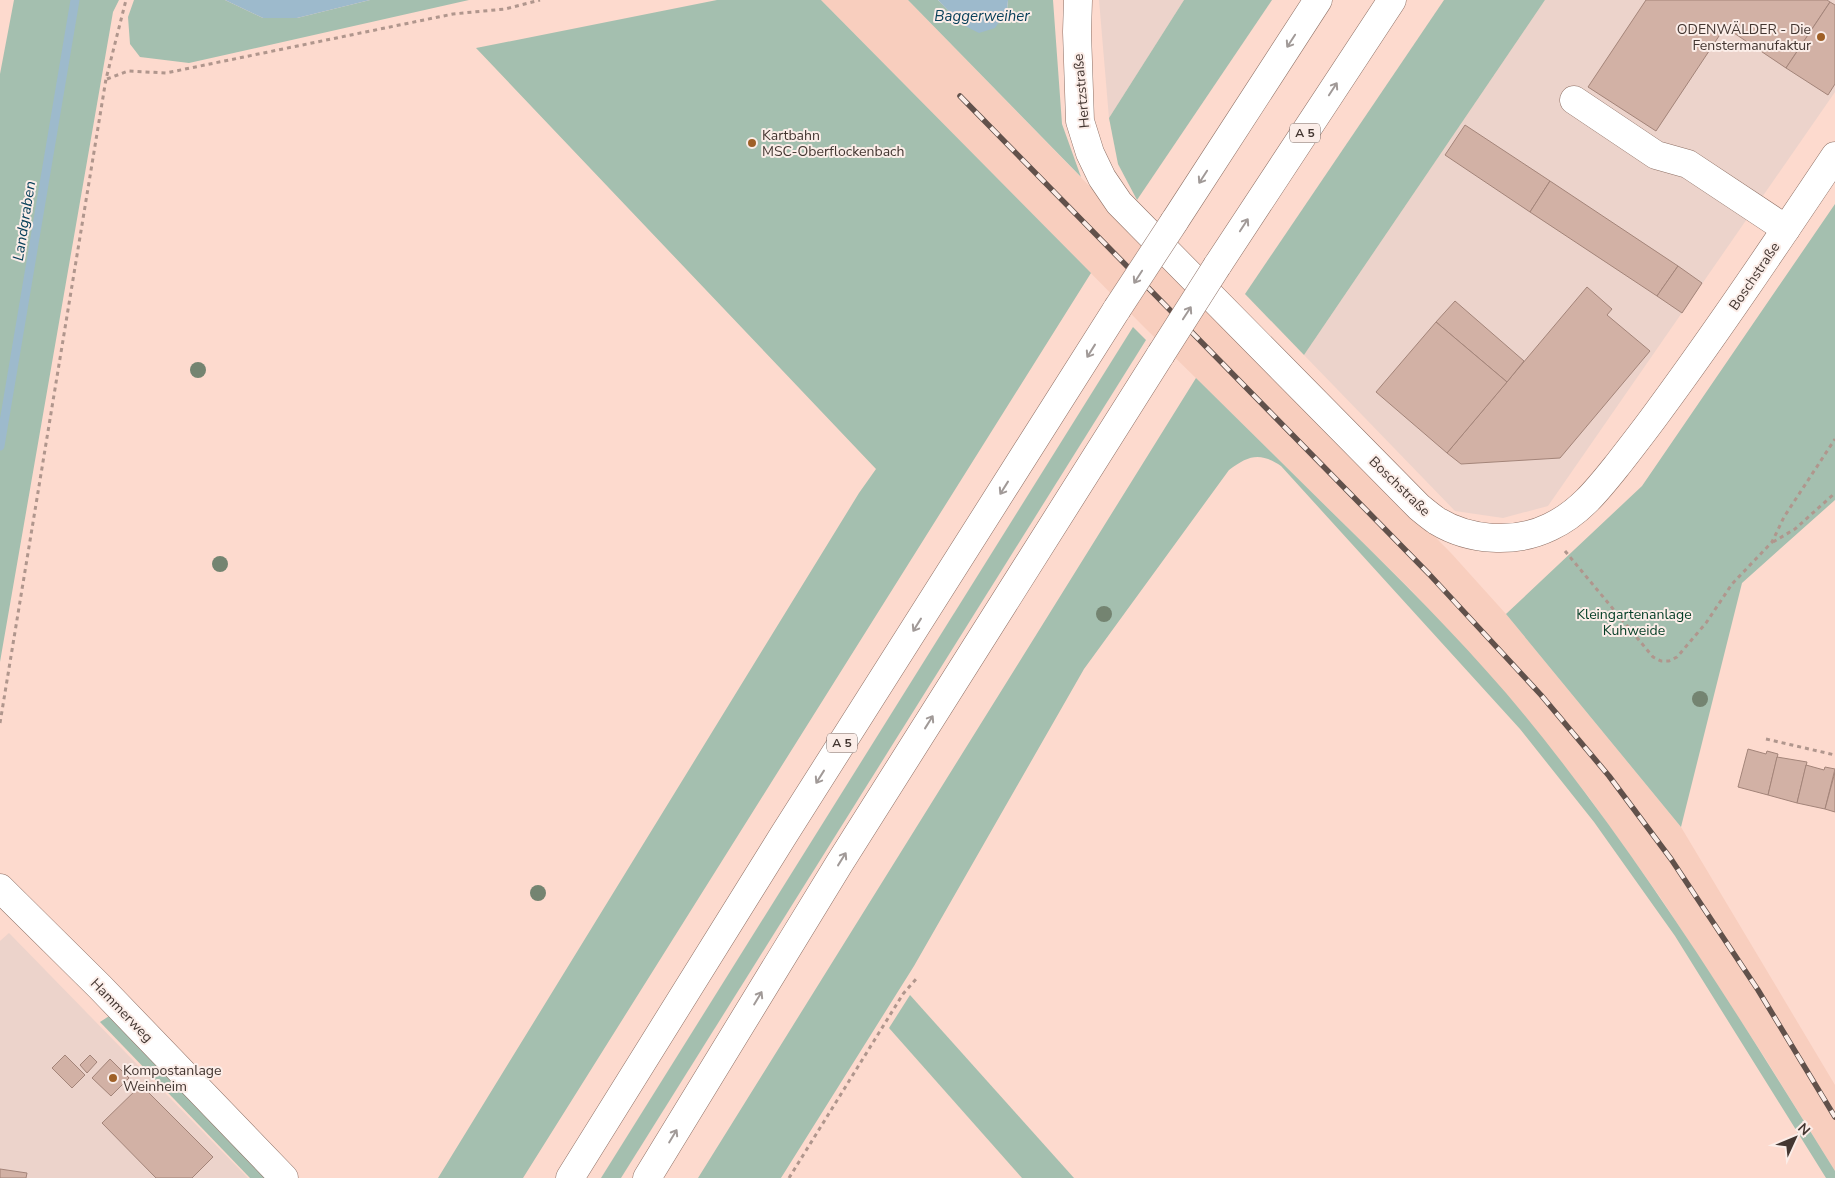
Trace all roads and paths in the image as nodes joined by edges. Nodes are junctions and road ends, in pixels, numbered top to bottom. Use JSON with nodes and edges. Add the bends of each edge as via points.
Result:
{"nodes":[{"id":1,"x":126,"y":0,"type":"edge"},
{"id":2,"x":540,"y":0,"type":"edge"},
{"id":3,"x":1078,"y":0,"type":"edge"},
{"id":4,"x":1318,"y":0,"type":"edge"},
{"id":5,"x":1392,"y":0,"type":"edge"},
{"id":6,"x":106,"y":79,"type":"junction"},
{"id":7,"x":1574,"y":100,"type":"dead end"},
{"id":8,"x":1835,"y":156,"type":"edge"},
{"id":9,"x":1119,"y":203,"type":"joint"},
{"id":10,"x":1786,"y":229,"type":"junction"},
{"id":11,"x":1835,"y":439,"type":"edge"},
{"id":12,"x":1835,"y":493,"type":"edge"},
{"id":13,"x":1550,"y":528,"type":"junction"},
{"id":14,"x":1772,"y":542,"type":"junction"},
{"id":15,"x":0,"y":722,"type":"edge"},
{"id":16,"x":1766,"y":739,"type":"dead end"},
{"id":17,"x":1835,"y":755,"type":"edge"},
{"id":18,"x":0,"y":888,"type":"edge"},
{"id":19,"x":917,"y":978,"type":"dead end"},
{"id":20,"x":284,"y":1178,"type":"edge"},
{"id":21,"x":570,"y":1178,"type":"edge"},
{"id":22,"x":647,"y":1178,"type":"edge"},
{"id":23,"x":789,"y":1178,"type":"edge"}],
"edges":[{"from":1,"to":6,"type":"path"},
{"from":2,"to":6,"type":"path","via":[[505,9],[453,14],[166,73],[128,71]]},
{"from":3,"to":9,"type":"main road","name":"Hertzstraße","via":[[1080,122],[1102,178]]},
{"from":4,"to":21,"type":"main road","number":"A 5","one_way":true,"bridge":true,"via":[[1117,309]]},
{"from":22,"to":5,"type":"main road","number":"A 5","one_way":true,"bridge":true,"via":[[839,864],[1161,354]]},
{"from":6,"to":15,"type":"path"},
{"from":7,"to":10,"type":"main road","via":[[1656,155],[1688,164]]},
{"from":8,"to":10,"type":"main road","name":"Boschstraße"},
{"from":9,"to":13,"type":"main road","name":"Boschstraße","via":[[1419,507],[1437,521],[1458,531],[1498,538],[1527,535]]},
{"from":10,"to":13,"type":"main road","name":"Boschstraße","via":[[1644,432],[1591,498]]},
{"from":11,"to":14,"type":"path","via":[[1784,517]]},
{"from":12,"to":14,"type":"path","via":[[1795,529]]},
{"from":13,"to":14,"type":"path","via":[[1569,557],[1652,657],[1661,661],[1670,661],[1677,656],[1706,624],[1732,584]]},
{"from":16,"to":17,"type":"path"},
{"from":18,"to":20,"type":"main road","name":"Hammerweg"},
{"from":19,"to":23,"type":"path","via":[[903,994]]}]}
